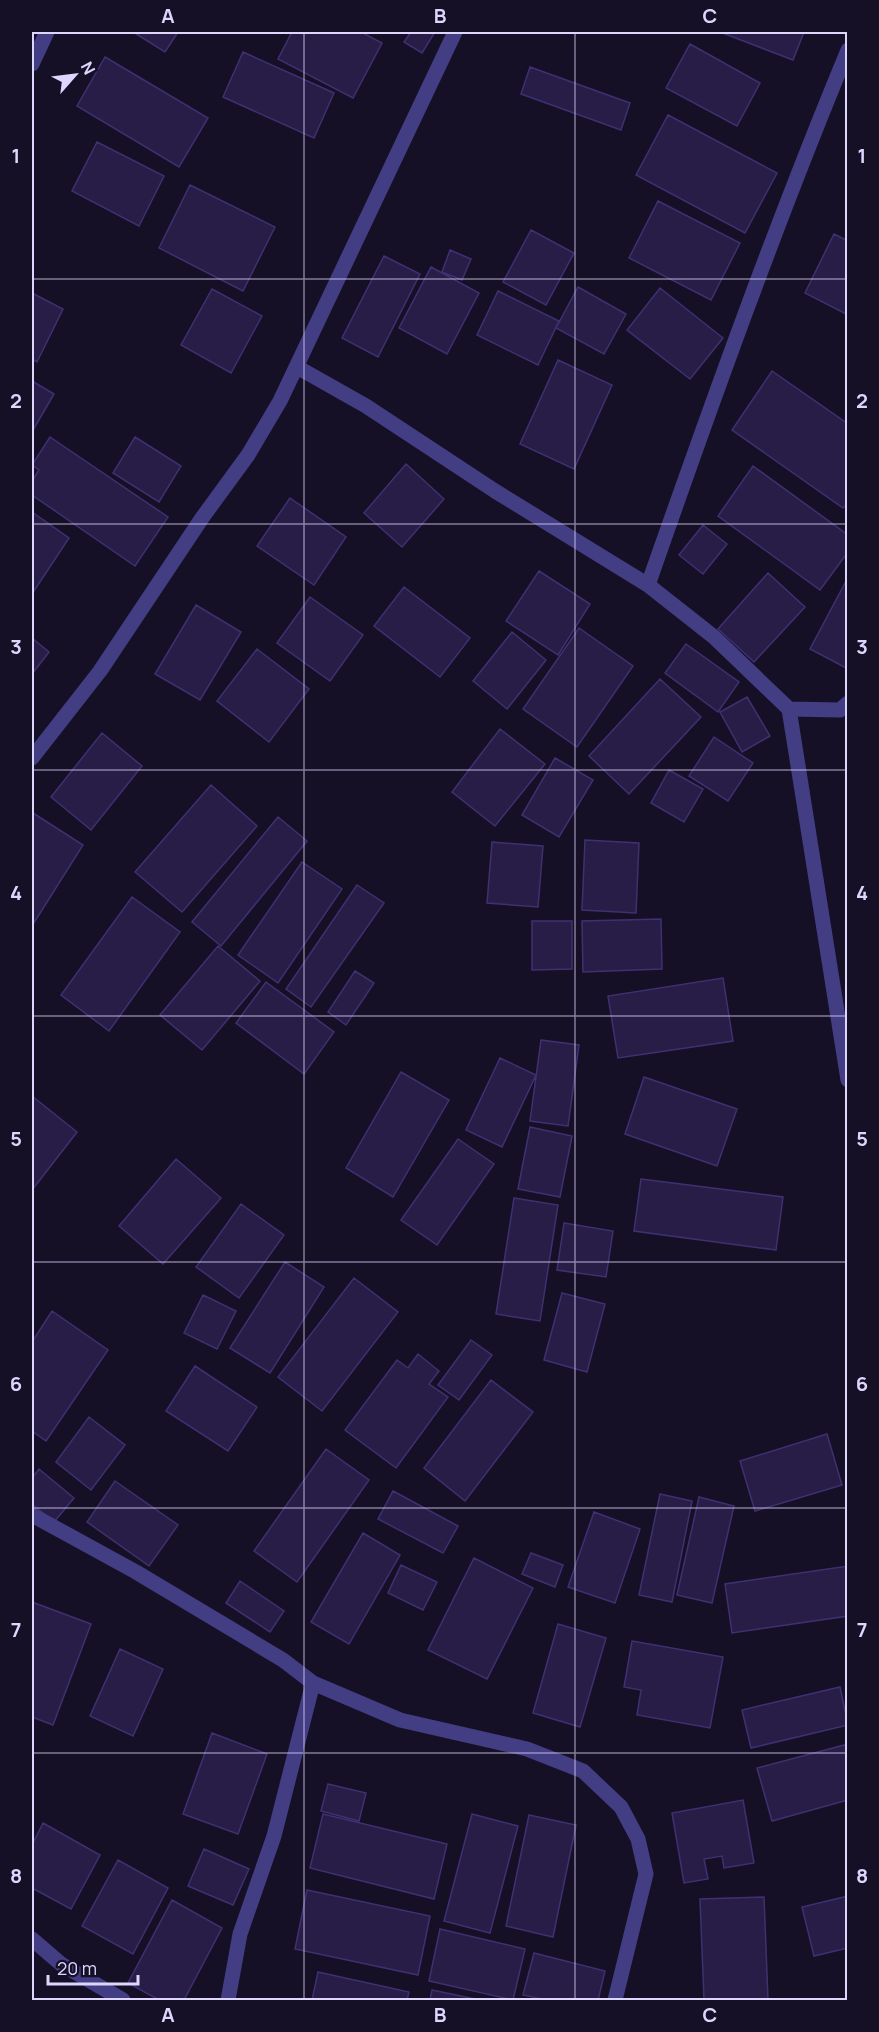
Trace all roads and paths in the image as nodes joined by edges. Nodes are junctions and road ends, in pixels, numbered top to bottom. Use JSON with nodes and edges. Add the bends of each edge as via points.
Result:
{"nodes":[{"id":1,"x":47,"y":32,"type":"edge"},
{"id":2,"x":455,"y":32,"type":"edge"},
{"id":3,"x":848,"y":50,"type":"edge"},
{"id":4,"x":32,"y":64,"type":"edge"},
{"id":5,"x":297,"y":367,"type":"junction"},
{"id":6,"x":648,"y":585,"type":"junction"},
{"id":7,"x":848,"y":703,"type":"edge"},
{"id":8,"x":789,"y":709,"type":"junction"},
{"id":9,"x":32,"y":758,"type":"edge"},
{"id":10,"x":848,"y":1080,"type":"edge"},
{"id":11,"x":32,"y":1515,"type":"edge"},
{"id":12,"x":313,"y":1683,"type":"junction"},
{"id":13,"x":32,"y":1939,"type":"edge"},
{"id":14,"x":123,"y":2001,"type":"edge"},
{"id":15,"x":228,"y":2001,"type":"edge"},
{"id":16,"x":615,"y":2001,"type":"edge"}],
"edges":[{"from":1,"to":4,"type":"street"},
{"from":2,"to":5,"type":"street"},
{"from":3,"to":6,"type":"street","via":[[791,189]]},
{"from":5,"to":6,"type":"street","via":[[366,406],[495,492]]},
{"from":5,"to":9,"type":"street","via":[[248,455],[100,671]]},
{"from":6,"to":8,"type":"street","via":[[714,637]]},
{"from":7,"to":8,"type":"street","via":[[840,710]]},
{"from":8,"to":10,"type":"street"},
{"from":11,"to":12,"type":"street","via":[[146,1578],[283,1660]]},
{"from":12,"to":15,"type":"street","via":[[274,1836],[240,1934]]},
{"from":12,"to":16,"type":"street","via":[[400,1720],[526,1749],[583,1771],[621,1807],[638,1839],[646,1874]]},
{"from":13,"to":14,"type":"street","via":[[61,1964]]}]}
